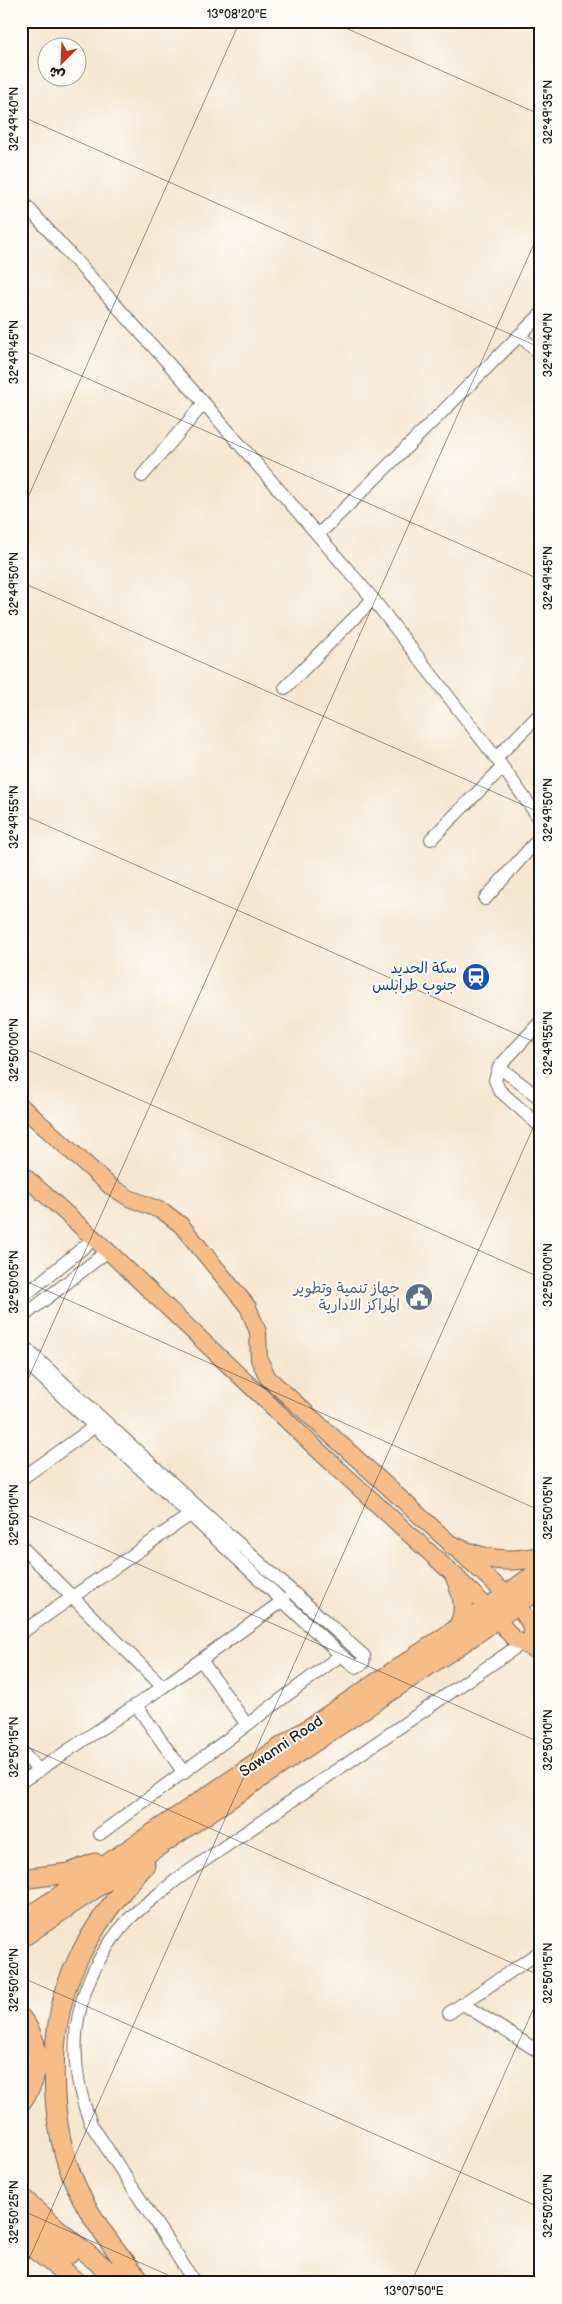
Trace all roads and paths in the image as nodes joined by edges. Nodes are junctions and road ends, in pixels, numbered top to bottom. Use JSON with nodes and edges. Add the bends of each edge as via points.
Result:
{"nodes":[{"id":1,"x":21,"y":200,"type":"edge"},
{"id":2,"x":541,"y":314,"type":"edge"},
{"id":3,"x":519,"y":335,"type":"junction"},
{"id":4,"x":541,"y":354,"type":"edge"},
{"id":5,"x":204,"y":403,"type":"junction"},
{"id":6,"x":142,"y":476,"type":"dead end"},
{"id":7,"x":318,"y":535,"type":"junction"},
{"id":8,"x":373,"y":599,"type":"junction"},
{"id":9,"x":285,"y":688,"type":"dead end"},
{"id":10,"x":541,"y":714,"type":"edge"},
{"id":11,"x":499,"y":763,"type":"junction"},
{"id":12,"x":541,"y":821,"type":"edge"},
{"id":13,"x":541,"y":836,"type":"edge"},
{"id":14,"x":431,"y":839,"type":"dead end"},
{"id":15,"x":485,"y":899,"type":"dead end"},
{"id":16,"x":541,"y":1021,"type":"edge"},
{"id":17,"x":499,"y":1067,"type":"junction"},
{"id":18,"x":541,"y":1099,"type":"edge"},
{"id":19,"x":21,"y":1106,"type":"edge"},
{"id":20,"x":541,"y":1127,"type":"edge"},
{"id":21,"x":21,"y":1173,"type":"edge"},
{"id":22,"x":94,"y":1239,"type":"junction"},
{"id":23,"x":108,"y":1251,"type":"junction"},
{"id":24,"x":21,"y":1298,"type":"edge"},
{"id":25,"x":21,"y":1318,"type":"edge"},
{"id":26,"x":21,"y":1344,"type":"edge"},
{"id":27,"x":21,"y":1358,"type":"edge"},
{"id":28,"x":99,"y":1424,"type":"junction"},
{"id":29,"x":336,"y":1441,"type":"junction"},
{"id":30,"x":321,"y":1454,"type":"junction"},
{"id":31,"x":21,"y":1479,"type":"edge"},
{"id":32,"x":194,"y":1511,"type":"junction"},
{"id":33,"x":21,"y":1546,"type":"edge"},
{"id":34,"x":453,"y":1546,"type":"junction"},
{"id":35,"x":541,"y":1556,"type":"edge"},
{"id":36,"x":541,"y":1570,"type":"edge"},
{"id":37,"x":455,"y":1576,"type":"junction"},
{"id":38,"x":541,"y":1587,"type":"edge"},
{"id":39,"x":72,"y":1597,"type":"junction"},
{"id":40,"x":512,"y":1599,"type":"junction"},
{"id":41,"x":284,"y":1600,"type":"junction"},
{"id":42,"x":493,"y":1613,"type":"junction"},
{"id":43,"x":458,"y":1627,"type":"junction"},
{"id":44,"x":21,"y":1633,"type":"edge"},
{"id":45,"x":534,"y":1649,"type":"edge"},
{"id":46,"x":341,"y":1655,"type":"junction"},
{"id":47,"x":201,"y":1660,"type":"junction"},
{"id":48,"x":163,"y":1686,"type":"junction"},
{"id":49,"x":136,"y":1705,"type":"junction"},
{"id":50,"x":248,"y":1725,"type":"junction"},
{"id":51,"x":21,"y":1751,"type":"edge"},
{"id":52,"x":39,"y":1771,"type":"junction"},
{"id":53,"x":184,"y":1773,"type":"junction"},
{"id":54,"x":21,"y":1782,"type":"edge"},
{"id":55,"x":100,"y":1834,"type":"dead end"},
{"id":56,"x":157,"y":1839,"type":"junction"},
{"id":57,"x":21,"y":1879,"type":"edge"},
{"id":58,"x":21,"y":1922,"type":"edge"},
{"id":59,"x":21,"y":1938,"type":"edge"},
{"id":60,"x":541,"y":1951,"type":"edge"},
{"id":61,"x":463,"y":2004,"type":"junction"},
{"id":62,"x":449,"y":2013,"type":"dead end"},
{"id":63,"x":21,"y":2018,"type":"edge"},
{"id":64,"x":541,"y":2054,"type":"edge"},
{"id":65,"x":21,"y":2102,"type":"edge"},
{"id":66,"x":21,"y":2197,"type":"edge"},
{"id":67,"x":21,"y":2218,"type":"edge"},
{"id":68,"x":21,"y":2239,"type":"edge"},
{"id":69,"x":21,"y":2256,"type":"edge"},
{"id":70,"x":61,"y":2283,"type":"edge"},
{"id":71,"x":78,"y":2283,"type":"edge"},
{"id":72,"x":108,"y":2283,"type":"edge"},
{"id":73,"x":124,"y":2283,"type":"edge"},
{"id":74,"x":142,"y":2283,"type":"edge"},
{"id":75,"x":195,"y":2283,"type":"edge"}],
"edges":[{"from":1,"to":5,"type":"street"},
{"from":2,"to":3,"type":"street"},
{"from":3,"to":4,"type":"street"},
{"from":3,"to":7,"type":"street"},
{"from":5,"to":6,"type":"street"},
{"from":5,"to":7,"type":"street"},
{"from":7,"to":8,"type":"street"},
{"from":8,"to":9,"type":"street"},
{"from":8,"to":11,"type":"street"},
{"from":10,"to":11,"type":"street"},
{"from":11,"to":12,"type":"street"},
{"from":11,"to":14,"type":"street"},
{"from":13,"to":15,"type":"street"},
{"from":16,"to":17,"type":"street"},
{"from":17,"to":18,"type":"street"},
{"from":17,"to":20,"type":"street","via":[[495,1080],[499,1090]]},
{"from":19,"to":29,"type":"main road","via":[[110,1186],[129,1198],[164,1212],[181,1225],[248,1307],[258,1332],[259,1359],[268,1378]]},
{"from":21,"to":22,"type":"main road"},
{"from":22,"to":23,"type":"main road"},
{"from":22,"to":24,"type":"street"},
{"from":23,"to":25,"type":"street"},
{"from":23,"to":30,"type":"main road"},
{"from":26,"to":28,"type":"street"},
{"from":27,"to":28,"type":"street"},
{"from":28,"to":31,"type":"street"},
{"from":28,"to":32,"type":"street"},
{"from":29,"to":30,"type":"main road"},
{"from":29,"to":34,"type":"main road"},
{"from":30,"to":37,"type":"main road"},
{"from":32,"to":39,"type":"street"},
{"from":32,"to":41,"type":"street"},
{"from":32,"to":46,"type":"street","via":[[364,1656],[364,1661],[356,1667]]},
{"from":33,"to":39,"type":"street"},
{"from":34,"to":35,"type":"highway","via":[[484,1558],[503,1561]]},
{"from":34,"to":40,"type":"main road"},
{"from":36,"to":40,"type":"highway","name":"Sawanni Road"},
{"from":37,"to":42,"type":"main road"},
{"from":37,"to":43,"type":"highway","via":[[464,1603]]},
{"from":38,"to":40,"type":"highway","name":"Sawanni Road"},
{"from":39,"to":44,"type":"street"},
{"from":39,"to":48,"type":"street"},
{"from":40,"to":42,"type":"highway","name":"Sawanni Road"},
{"from":40,"to":45,"type":"main road","via":[[530,1624]]},
{"from":41,"to":46,"type":"street"},
{"from":41,"to":47,"type":"street"},
{"from":42,"to":43,"type":"highway","name":"Sawanni Road"},
{"from":42,"to":45,"type":"main road","via":[[509,1635]]},
{"from":42,"to":56,"type":"highway","name":"Sawanni Road"},
{"from":43,"to":56,"type":"highway","name":"Sawanni Road"},
{"from":45,"to":75,"type":"street","via":[[176,1880],[131,1918],[97,1965],[85,1993],[75,2039],[76,2069],[82,2098],[91,2124]]},
{"from":46,"to":50,"type":"street"},
{"from":47,"to":48,"type":"street"},
{"from":47,"to":50,"type":"street"},
{"from":48,"to":49,"type":"street"},
{"from":49,"to":52,"type":"street"},
{"from":49,"to":53,"type":"street"},
{"from":50,"to":53,"type":"street"},
{"from":51,"to":52,"type":"street"},
{"from":52,"to":54,"type":"street"},
{"from":53,"to":55,"type":"street"},
{"from":56,"to":57,"type":"highway","via":[[69,1873]]},
{"from":56,"to":58,"type":"highway","name":"Sawanni Road"},
{"from":56,"to":59,"type":"highway","name":"Sawanni Road"},
{"from":56,"to":74,"type":"highway","via":[[77,1961],[63,1998],[54,2073],[60,2137],[78,2189],[95,2220]]},
{"from":60,"to":61,"type":"street"},
{"from":61,"to":62,"type":"street"},
{"from":61,"to":64,"type":"street"},
{"from":63,"to":65,"type":"highway","via":[[35,2042],[38,2058],[31,2089]]},
{"from":66,"to":73,"type":"highway"},
{"from":67,"to":72,"type":"highway"},
{"from":68,"to":71,"type":"highway"},
{"from":69,"to":70,"type":"highway"}]}
